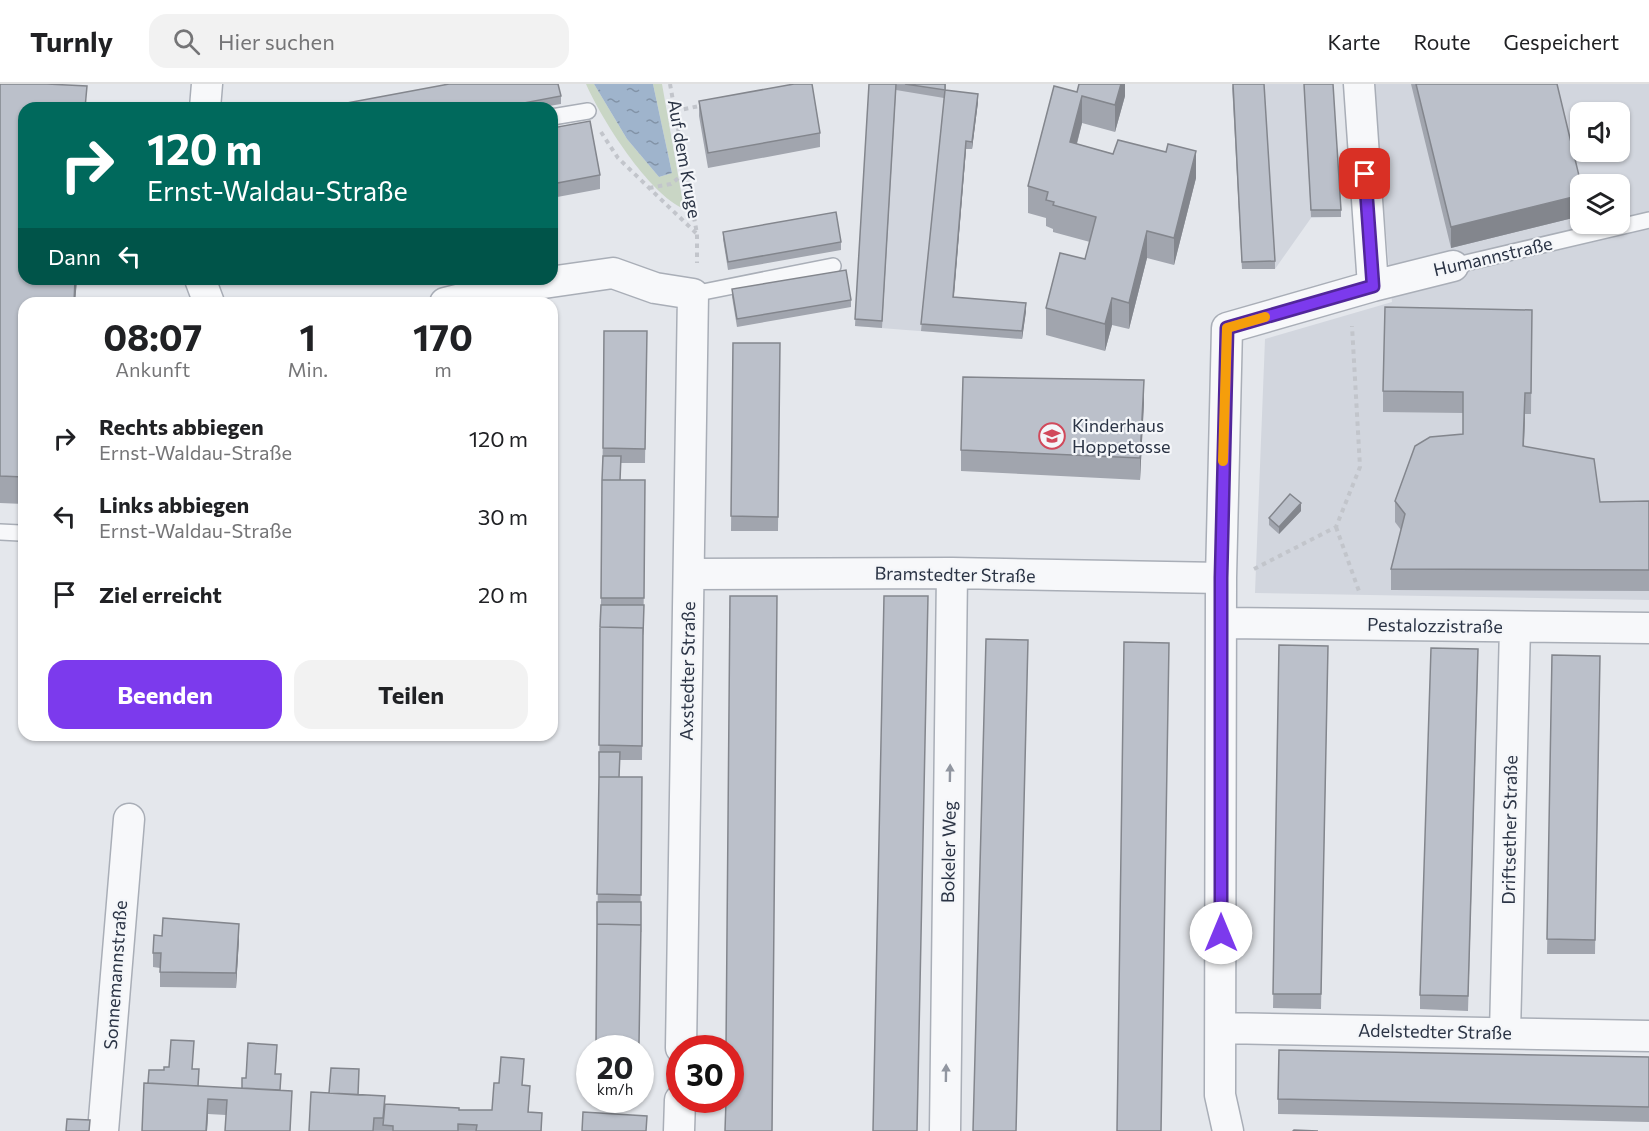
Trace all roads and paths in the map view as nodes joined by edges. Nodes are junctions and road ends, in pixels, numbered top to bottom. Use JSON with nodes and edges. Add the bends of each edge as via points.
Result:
{"nodes":[{"id":1,"x":207,"y":84,"type":"edge"},
{"id":2,"x":670,"y":84,"type":"edge"},
{"id":3,"x":1359,"y":84,"type":"edge"},
{"id":4,"x":206,"y":102,"type":"edge"},
{"id":5,"x":709,"y":104,"type":"edge"},
{"id":6,"x":588,"y":111,"type":"joint"},
{"id":7,"x":675,"y":111,"type":"junction"},
{"id":8,"x":558,"y":116,"type":"edge"},
{"id":9,"x":687,"y":171,"type":"junction"},
{"id":10,"x":648,"y":188,"type":"junction"},
{"id":11,"x":1649,"y":220,"type":"edge"},
{"id":12,"x":697,"y":234,"type":"junction"},
{"id":13,"x":834,"y":266,"type":"dead end"},
{"id":14,"x":1453,"y":266,"type":"joint"},
{"id":15,"x":558,"y":281,"type":"edge"},
{"id":16,"x":529,"y":285,"type":"edge"},
{"id":17,"x":1361,"y":289,"type":"junction"},
{"id":18,"x":693,"y":294,"type":"junction"},
{"id":19,"x":469,"y":297,"type":"edge"},
{"id":20,"x":1336,"y":527,"type":"junction"},
{"id":21,"x":0,"y":532,"type":"edge"},
{"id":22,"x":18,"y":533,"type":"edge"},
{"id":23,"x":952,"y":573,"type":"junction"},
{"id":24,"x":690,"y":574,"type":"junction"},
{"id":25,"x":1221,"y":582,"type":"junction"},
{"id":26,"x":1222,"y":623,"type":"junction"},
{"id":27,"x":1370,"y":625,"type":"junction"},
{"id":28,"x":1515,"y":627,"type":"junction"},
{"id":29,"x":1649,"y":628,"type":"edge"},
{"id":30,"x":129,"y":819,"type":"dead end"},
{"id":31,"x":1221,"y":1028,"type":"junction"},
{"id":32,"x":1505,"y":1033,"type":"junction"},
{"id":33,"x":681,"y":1035,"type":"edge"},
{"id":34,"x":1649,"y":1036,"type":"edge"},
{"id":35,"x":680,"y":1113,"type":"edge"},
{"id":36,"x":103,"y":1131,"type":"edge"},
{"id":37,"x":679,"y":1131,"type":"edge"},
{"id":38,"x":945,"y":1131,"type":"edge"},
{"id":39,"x":1228,"y":1131,"type":"edge"}],
"edges":[{"from":1,"to":4,"type":"street"},
{"from":2,"to":7,"type":"path","name":"Auf dem Kruge"},
{"from":3,"to":17,"type":"street"},
{"from":5,"to":7,"type":"path"},
{"from":6,"to":8,"type":"lane"},
{"from":6,"to":10,"type":"path","name":"Auf dem Kruge","via":[[618,158]]},
{"from":7,"to":9,"type":"path","name":"Auf dem Kruge"},
{"from":9,"to":10,"type":"path","via":[[671,184]]},
{"from":9,"to":12,"type":"path","name":"Auf dem Kruge"},
{"from":10,"to":12,"type":"path","name":"Auf dem Kruge"},
{"from":11,"to":14,"type":"lane","name":"Humannstraße"},
{"from":12,"to":18,"type":"path","name":"Auf dem Kruge"},
{"from":13,"to":18,"type":"lane"},
{"from":14,"to":17,"type":"street","name":"Humannstraße"},
{"from":15,"to":18,"type":"street","via":[[613,273],[655,288]]},
{"from":16,"to":19,"type":"street"},
{"from":17,"to":20,"type":"path","via":[[1360,467]]},
{"from":17,"to":25,"type":"street","name":"Humannstraße","via":[[1227,328]]},
{"from":18,"to":24,"type":"street","name":"Axstedter Straße"},
{"from":20,"to":25,"type":"path"},
{"from":20,"to":27,"type":"path"},
{"from":21,"to":22,"type":"lane"},
{"from":23,"to":24,"type":"street","name":"Bramstedter Straße"},
{"from":23,"to":25,"type":"street","name":"Bramstedter Straße"},
{"from":38,"to":23,"type":"street","name":"Bokeler Weg","one_way":true},
{"from":24,"to":33,"type":"street","name":"Axstedter Straße"},
{"from":25,"to":26,"type":"street"},
{"from":26,"to":27,"type":"street","name":"Pestalozzistraße"},
{"from":26,"to":31,"type":"street"},
{"from":27,"to":28,"type":"street","name":"Pestalozzistraße"},
{"from":28,"to":29,"type":"street","name":"Pestalozzistraße"},
{"from":28,"to":32,"type":"street","name":"Driftsether Straße"},
{"from":30,"to":36,"type":"street","name":"Sonnemannstraße"},
{"from":31,"to":32,"type":"street","name":"Adelstedter Straße"},
{"from":31,"to":39,"type":"street","via":[[1220,1095]]},
{"from":32,"to":34,"type":"street","name":"Adelstedter Straße"},
{"from":35,"to":37,"type":"street"}]}
